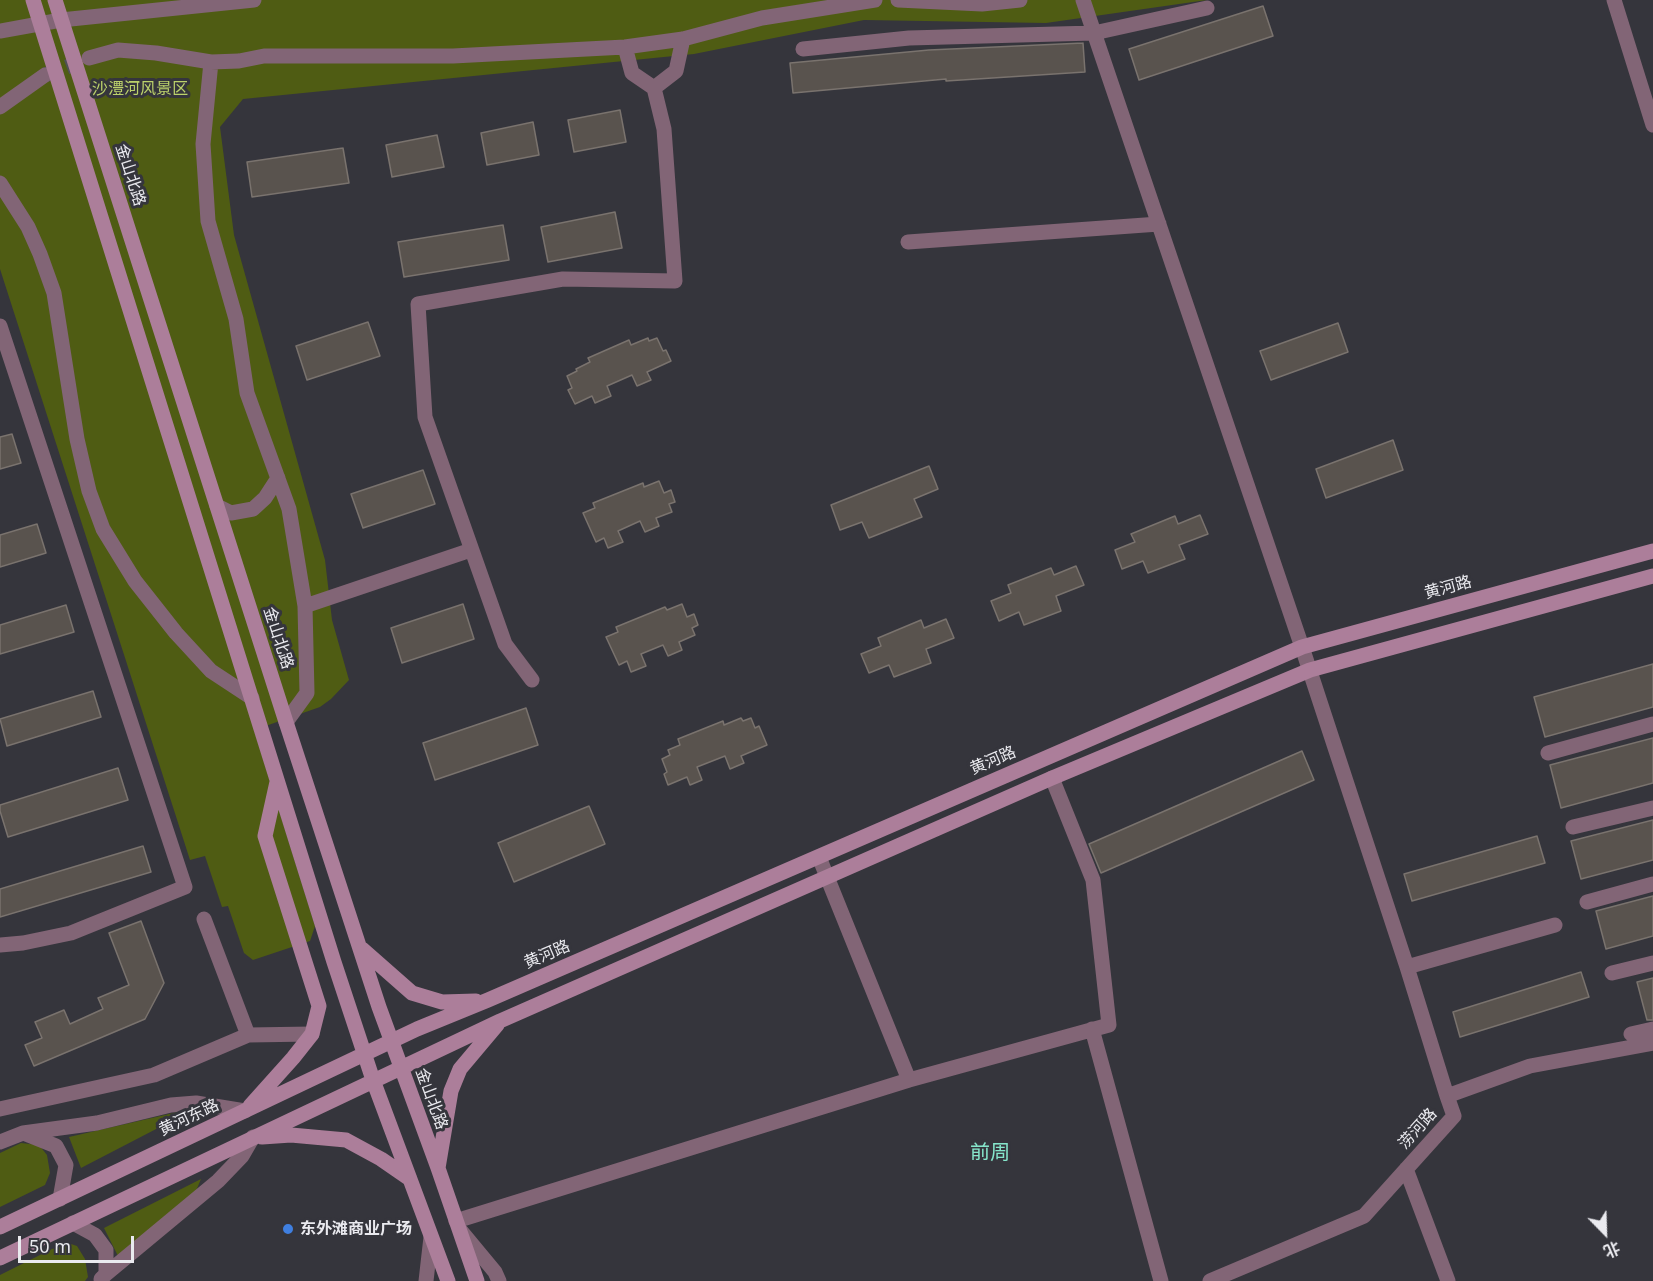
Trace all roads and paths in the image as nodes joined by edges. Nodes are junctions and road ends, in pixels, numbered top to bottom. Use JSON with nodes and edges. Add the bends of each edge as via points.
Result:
{"nodes":[{"id":1,"x":254,"y":0,"type":"edge"},
{"id":2,"x":875,"y":0,"type":"edge"},
{"id":3,"x":898,"y":0,"type":"edge"},
{"id":4,"x":1020,"y":0,"type":"edge"},
{"id":5,"x":1083,"y":0,"type":"edge"},
{"id":6,"x":1614,"y":0,"type":"edge"},
{"id":7,"x":56,"y":2,"type":"edge"},
{"id":8,"x":34,"y":3,"type":"edge"},
{"id":9,"x":1207,"y":8,"type":"dead end"},
{"id":10,"x":62,"y":20,"type":"junction"},
{"id":11,"x":41,"y":24,"type":"junction"},
{"id":12,"x":0,"y":31,"type":"edge"},
{"id":13,"x":1094,"y":33,"type":"junction"},
{"id":14,"x":683,"y":39,"type":"junction"},
{"id":15,"x":625,"y":47,"type":"junction"},
{"id":16,"x":803,"y":49,"type":"dead end"},
{"id":17,"x":89,"y":58,"type":"tunnel mouth"},
{"id":18,"x":211,"y":62,"type":"junction"},
{"id":19,"x":45,"y":75,"type":"tunnel mouth"},
{"id":20,"x":654,"y":88,"type":"junction"},
{"id":21,"x":0,"y":108,"type":"edge"},
{"id":22,"x":1653,"y":125,"type":"edge"},
{"id":23,"x":0,"y":183,"type":"edge"},
{"id":24,"x":1159,"y":224,"type":"junction"},
{"id":25,"x":908,"y":242,"type":"dead end"},
{"id":26,"x":0,"y":326,"type":"edge"},
{"id":27,"x":278,"y":478,"type":"junction"},
{"id":28,"x":217,"y":506,"type":"junction"},
{"id":29,"x":471,"y":550,"type":"junction"},
{"id":30,"x":1653,"y":551,"type":"edge"},
{"id":31,"x":1653,"y":576,"type":"edge"},
{"id":32,"x":305,"y":606,"type":"junction"},
{"id":33,"x":1302,"y":646,"type":"junction"},
{"id":34,"x":1310,"y":670,"type":"junction"},
{"id":35,"x":532,"y":680,"type":"dead end"},
{"id":36,"x":252,"y":698,"type":"junction"},
{"id":37,"x":286,"y":722,"type":"junction"},
{"id":38,"x":1653,"y":724,"type":"edge"},
{"id":39,"x":1548,"y":753,"type":"dead end"},
{"id":40,"x":1052,"y":778,"type":"junction"},
{"id":41,"x":277,"y":782,"type":"junction"},
{"id":42,"x":1653,"y":808,"type":"edge"},
{"id":43,"x":1573,"y":827,"type":"dead end"},
{"id":44,"x":819,"y":857,"type":"junction"},
{"id":45,"x":828,"y":876,"type":"junction"},
{"id":46,"x":1653,"y":884,"type":"edge"},
{"id":47,"x":1587,"y":902,"type":"dead end"},
{"id":48,"x":204,"y":919,"type":"dead end"},
{"id":49,"x":1555,"y":925,"type":"dead end"},
{"id":50,"x":0,"y":945,"type":"edge"},
{"id":51,"x":361,"y":947,"type":"junction"},
{"id":52,"x":1653,"y":963,"type":"edge"},
{"id":53,"x":1407,"y":967,"type":"junction"},
{"id":54,"x":1612,"y":973,"type":"dead end"},
{"id":55,"x":488,"y":1000,"type":"junction"},
{"id":56,"x":500,"y":1021,"type":"junction"},
{"id":57,"x":1092,"y":1029,"type":"junction"},
{"id":58,"x":1653,"y":1029,"type":"edge"},
{"id":59,"x":312,"y":1034,"type":"junction"},
{"id":60,"x":1631,"y":1034,"type":"dead end"},
{"id":61,"x":248,"y":1035,"type":"junction"},
{"id":62,"x":392,"y":1041,"type":"junction"},
{"id":63,"x":1653,"y":1043,"type":"edge"},
{"id":64,"x":365,"y":1055,"type":"junction"},
{"id":65,"x":401,"y":1068,"type":"junction"},
{"id":66,"x":373,"y":1080,"type":"junction"},
{"id":67,"x":909,"y":1080,"type":"junction"},
{"id":68,"x":1448,"y":1096,"type":"junction"},
{"id":69,"x":0,"y":1109,"type":"edge"},
{"id":70,"x":245,"y":1111,"type":"junction"},
{"id":71,"x":23,"y":1133,"type":"junction"},
{"id":72,"x":253,"y":1137,"type":"junction"},
{"id":73,"x":0,"y":1142,"type":"edge"},
{"id":74,"x":438,"y":1168,"type":"junction"},
{"id":75,"x":1406,"y":1169,"type":"junction"},
{"id":76,"x":410,"y":1179,"type":"junction"},
{"id":77,"x":60,"y":1199,"type":"junction"},
{"id":78,"x":73,"y":1223,"type":"junction"},
{"id":79,"x":458,"y":1225,"type":"junction"},
{"id":80,"x":0,"y":1227,"type":"edge"},
{"id":81,"x":431,"y":1237,"type":"junction"},
{"id":82,"x":0,"y":1258,"type":"edge"},
{"id":83,"x":102,"y":1278,"type":"edge"},
{"id":84,"x":426,"y":1281,"type":"edge"},
{"id":85,"x":448,"y":1281,"type":"edge"},
{"id":86,"x":477,"y":1281,"type":"edge"},
{"id":87,"x":499,"y":1281,"type":"edge"},
{"id":88,"x":1161,"y":1281,"type":"edge"},
{"id":89,"x":1210,"y":1281,"type":"edge"},
{"id":90,"x":1448,"y":1281,"type":"edge"}],
"edges":[{"from":1,"to":10,"type":"street"},
{"from":2,"to":14,"type":"street","via":[[762,18]]},
{"from":3,"to":4,"type":"street","via":[[982,4]]},
{"from":5,"to":13,"type":"street"},
{"from":6,"to":22,"type":"street"},
{"from":7,"to":10,"type":"main road","name":"金山北路"},
{"from":8,"to":11,"type":"main road"},
{"from":9,"to":13,"type":"street"},
{"from":10,"to":11,"type":"street"},
{"from":10,"to":28,"type":"main road","name":"金山北路"},
{"from":11,"to":12,"type":"street"},
{"from":11,"to":36,"type":"main road"},
{"from":13,"to":16,"type":"street","via":[[909,38]]},
{"from":13,"to":24,"type":"street"},
{"from":14,"to":15,"type":"street"},
{"from":14,"to":20,"type":"street","via":[[676,71]]},
{"from":15,"to":18,"type":"street","via":[[453,56],[264,56]]},
{"from":15,"to":20,"type":"street","via":[[632,73]]},
{"from":17,"to":18,"type":"street","via":[[118,50]]},
{"from":18,"to":27,"type":"street","via":[[203,144],[208,221],[236,319],[247,393]]},
{"from":19,"to":21,"type":"street"},
{"from":20,"to":29,"type":"street","via":[[664,129],[675,281],[563,279],[417,304],[425,417]]},
{"from":23,"to":36,"type":"street","via":[[28,227],[54,293],[77,439],[89,492],[103,528],[135,581],[176,633],[211,671]]},
{"from":24,"to":25,"type":"street"},
{"from":24,"to":33,"type":"street"},
{"from":26,"to":50,"type":"street","via":[[185,887],[71,933]]},
{"from":27,"to":28,"type":"street","via":[[253,509],[231,513]]},
{"from":27,"to":32,"type":"street","via":[[289,508]]},
{"from":28,"to":37,"type":"main road","name":"金山北路"},
{"from":29,"to":32,"type":"street"},
{"from":29,"to":35,"type":"street","via":[[505,644]]},
{"from":30,"to":33,"type":"main road","name":"黄河路"},
{"from":31,"to":34,"type":"main road"},
{"from":32,"to":37,"type":"street","via":[[308,693]]},
{"from":33,"to":34,"type":"street"},
{"from":33,"to":44,"type":"main road","name":"黄河路"},
{"from":34,"to":40,"type":"main road"},
{"from":34,"to":53,"type":"street"},
{"from":36,"to":41,"type":"main road"},
{"from":37,"to":51,"type":"main road","name":"金山北路"},
{"from":38,"to":39,"type":"street"},
{"from":40,"to":45,"type":"main road"},
{"from":40,"to":57,"type":"street","via":[[1093,880],[1109,1025]]},
{"from":41,"to":59,"type":"main road","via":[[265,836],[319,1006]]},
{"from":41,"to":64,"type":"main road"},
{"from":42,"to":43,"type":"street"},
{"from":44,"to":45,"type":"street"},
{"from":44,"to":55,"type":"main road","name":"黄河路"},
{"from":45,"to":56,"type":"main road"},
{"from":45,"to":67,"type":"street"},
{"from":46,"to":47,"type":"street"},
{"from":48,"to":61,"type":"street"},
{"from":49,"to":53,"type":"street"},
{"from":51,"to":55,"type":"main road","via":[[412,993],[442,1002]]},
{"from":51,"to":62,"type":"main road","name":"金山北路"},
{"from":52,"to":54,"type":"street"},
{"from":53,"to":68,"type":"street"},
{"from":55,"to":62,"type":"main road","name":"黄河路"},
{"from":56,"to":65,"type":"main road"},
{"from":56,"to":74,"type":"main road","via":[[460,1069],[451,1091]]},
{"from":57,"to":67,"type":"street"},
{"from":57,"to":88,"type":"street"},
{"from":58,"to":60,"type":"street"},
{"from":59,"to":61,"type":"street"},
{"from":59,"to":70,"type":"main road"},
{"from":61,"to":69,"type":"street","via":[[154,1075]]},
{"from":62,"to":64,"type":"main road","name":"黄河路"},
{"from":62,"to":65,"type":"main road","name":"金山北路"},
{"from":63,"to":68,"type":"street","name":"涝河路","via":[[1530,1066]]},
{"from":64,"to":66,"type":"main road"},
{"from":64,"to":70,"type":"main road","name":"黄河东路"},
{"from":65,"to":66,"type":"main road"},
{"from":65,"to":74,"type":"main road","name":"金山北路"},
{"from":66,"to":72,"type":"main road"},
{"from":66,"to":76,"type":"main road"},
{"from":67,"to":79,"type":"street"},
{"from":68,"to":75,"type":"street","name":"涝河路","via":[[1454,1116]]},
{"from":70,"to":71,"type":"street","via":[[179,1104]]},
{"from":70,"to":77,"type":"main road","name":"黄河东路"},
{"from":71,"to":73,"type":"street"},
{"from":71,"to":77,"type":"street","via":[[56,1146],[66,1165]]},
{"from":72,"to":76,"type":"main road","via":[[291,1135],[346,1140]]},
{"from":72,"to":78,"type":"main road"},
{"from":72,"to":83,"type":"street","via":[[242,1156],[218,1181]]},
{"from":74,"to":79,"type":"main road","name":"金山北路"},
{"from":75,"to":89,"type":"street","name":"涝河路","via":[[1364,1216]]},
{"from":75,"to":90,"type":"street"},
{"from":76,"to":81,"type":"main road"},
{"from":77,"to":80,"type":"main road","name":"黄河东路"},
{"from":78,"to":82,"type":"main road"},
{"from":78,"to":83,"type":"street","via":[[95,1235],[106,1250]]},
{"from":79,"to":86,"type":"main road","name":"金山北路"},
{"from":79,"to":87,"type":"street"},
{"from":81,"to":84,"type":"street"},
{"from":81,"to":85,"type":"main road"}]}
